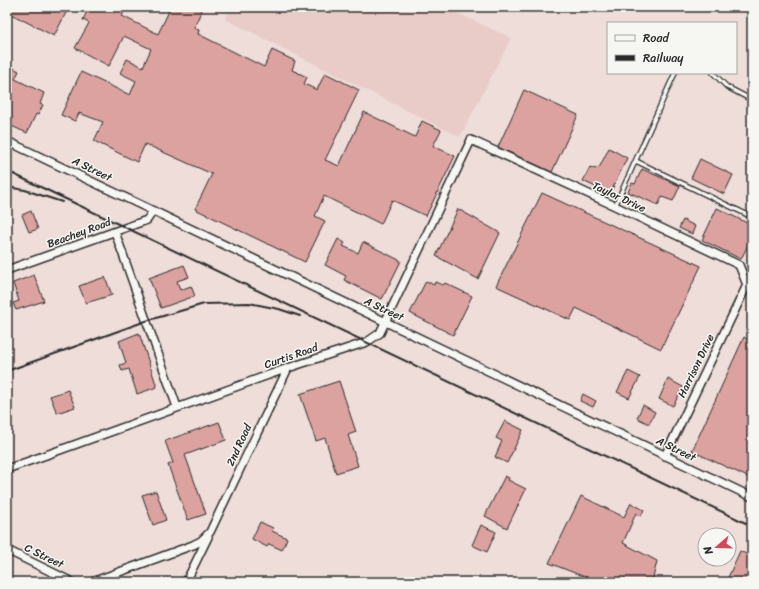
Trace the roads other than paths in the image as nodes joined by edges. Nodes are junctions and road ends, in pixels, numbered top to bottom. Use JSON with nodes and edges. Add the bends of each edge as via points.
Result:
{"nodes":[{"id":1,"x":676,"y":74,"type":"edge"},
{"id":2,"x":714,"y":74,"type":"edge"},
{"id":3,"x":752,"y":100,"type":"edge"},
{"id":4,"x":471,"y":140,"type":"joint"},
{"id":5,"x":7,"y":141,"type":"edge"},
{"id":6,"x":636,"y":161,"type":"junction"},
{"id":7,"x":615,"y":206,"type":"junction"},
{"id":8,"x":154,"y":211,"type":"junction"},
{"id":9,"x":752,"y":217,"type":"edge"},
{"id":10,"x":115,"y":232,"type":"junction"},
{"id":11,"x":7,"y":270,"type":"edge"},
{"id":12,"x":752,"y":275,"type":"edge"},
{"id":13,"x":747,"y":285,"type":"junction"},
{"id":14,"x":386,"y":322,"type":"junction"},
{"id":15,"x":288,"y":368,"type":"junction"},
{"id":16,"x":177,"y":407,"type":"junction"},
{"id":17,"x":665,"y":456,"type":"junction"},
{"id":18,"x":7,"y":469,"type":"edge"},
{"id":19,"x":752,"y":497,"type":"edge"},
{"id":20,"x":210,"y":532,"type":"junction"},
{"id":21,"x":7,"y":550,"type":"edge"},
{"id":22,"x":72,"y":582,"type":"edge"},
{"id":23,"x":92,"y":582,"type":"edge"},
{"id":24,"x":186,"y":582,"type":"edge"}],
"edges":[{"from":1,"to":6,"type":"lane"},
{"from":2,"to":3,"type":"lane","via":[[727,87]]},
{"from":4,"to":7,"type":"street","name":"Taylor Drive"},
{"from":4,"to":14,"type":"street","name":"Curtis Road"},
{"from":5,"to":8,"type":"street","name":"A Street"},
{"from":6,"to":7,"type":"lane"},
{"from":6,"to":9,"type":"lane"},
{"from":7,"to":13,"type":"street","name":"Taylor Drive","via":[[739,265]]},
{"from":8,"to":10,"type":"street","name":"Beachey Road","via":[[147,220]]},
{"from":8,"to":14,"type":"street","name":"A Street"},
{"from":10,"to":11,"type":"street","name":"Beachey Road"},
{"from":10,"to":16,"type":"street"},
{"from":12,"to":13,"type":"lane"},
{"from":13,"to":17,"type":"street","name":"Harrison Drive"},
{"from":14,"to":15,"type":"street","name":"Curtis Road","via":[[380,333],[367,342]]},
{"from":14,"to":17,"type":"street","name":"A Street"},
{"from":15,"to":16,"type":"street","name":"Curtis Road"},
{"from":15,"to":20,"type":"street","name":"2nd Road"},
{"from":16,"to":18,"type":"street","name":"Curtis Road"},
{"from":17,"to":19,"type":"street","name":"A Street"},
{"from":20,"to":23,"type":"street","name":"2nd Road","via":[[193,545]]},
{"from":20,"to":24,"type":"street","name":"2nd Road"},
{"from":21,"to":22,"type":"street","name":"C Street"}]}
